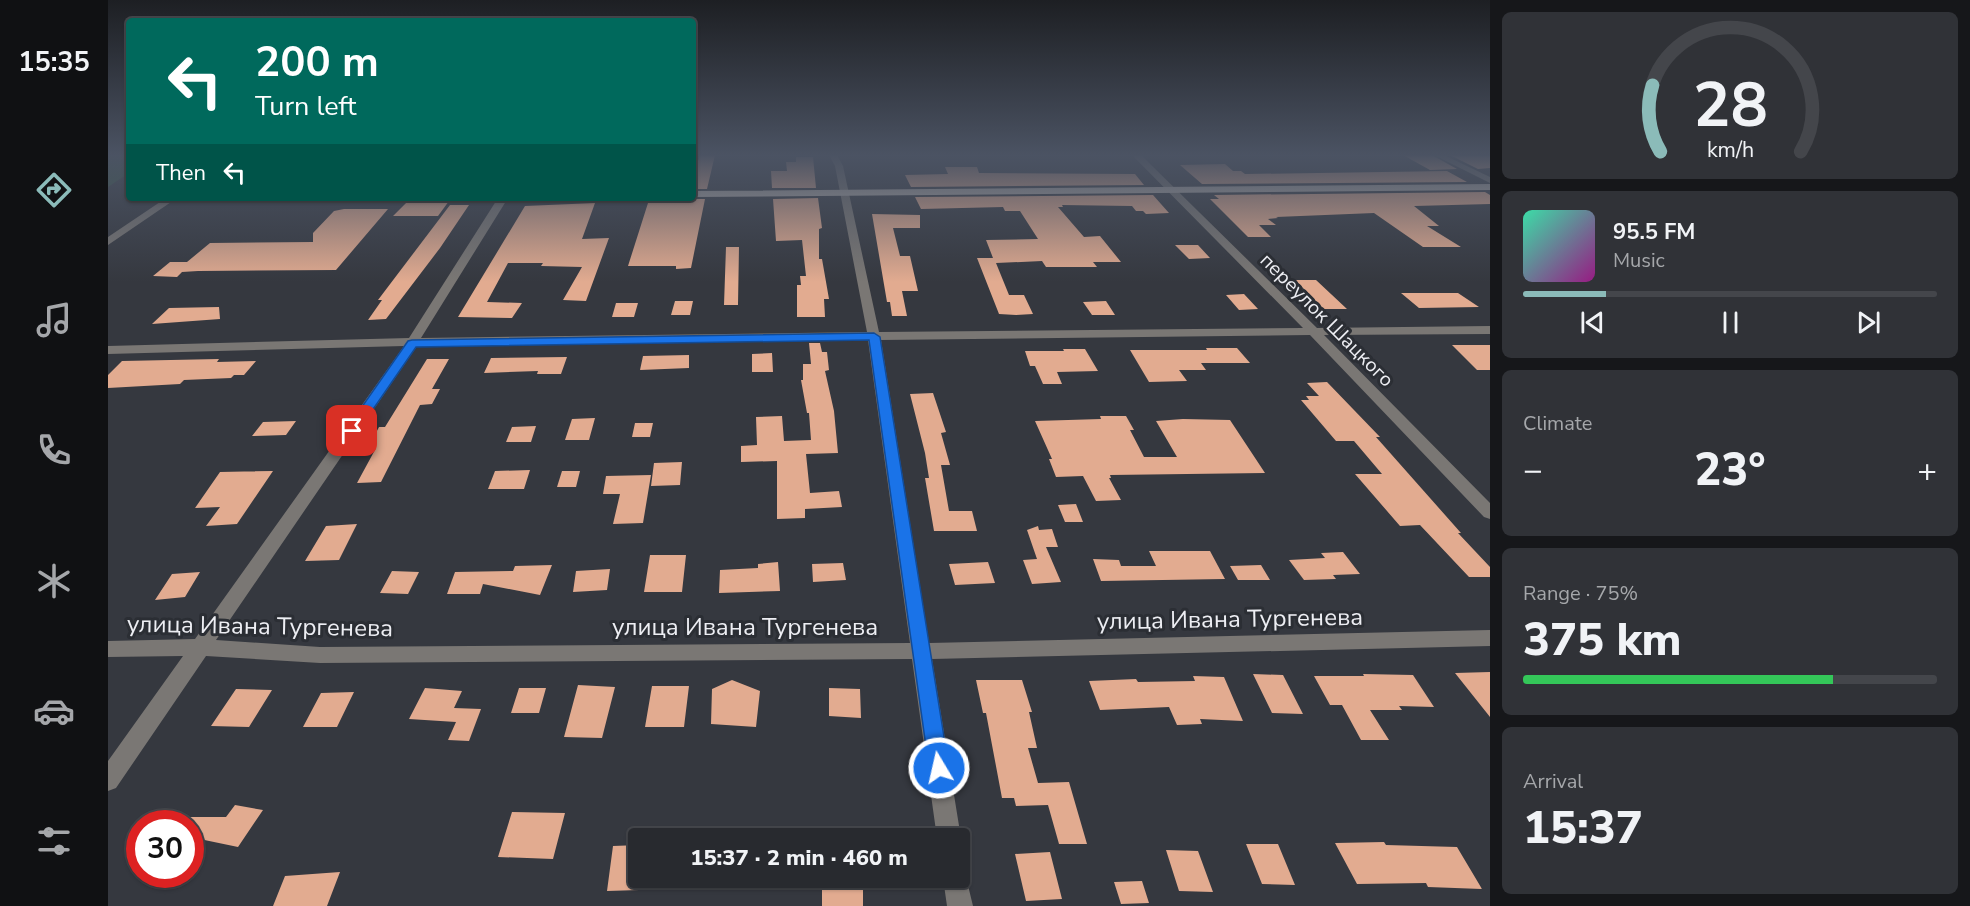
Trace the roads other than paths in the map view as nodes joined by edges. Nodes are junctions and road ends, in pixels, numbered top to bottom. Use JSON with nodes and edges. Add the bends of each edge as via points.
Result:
{"nodes":[{"id":1,"x":846,"y":197,"type":"edge"},
{"id":2,"x":1176,"y":197,"type":"edge"},
{"id":3,"x":168,"y":201,"type":"edge"},
{"id":4,"x":501,"y":201,"type":"edge"},
{"id":5,"x":108,"y":242,"type":"edge"},
{"id":6,"x":1490,"y":330,"type":"edge"},
{"id":7,"x":1313,"y":332,"type":"junction"},
{"id":8,"x":874,"y":337,"type":"junction"},
{"id":9,"x":412,"y":343,"type":"junction"},
{"id":10,"x":108,"y":350,"type":"edge"},
{"id":11,"x":1490,"y":513,"type":"edge"},
{"id":12,"x":1490,"y":638,"type":"edge"},
{"id":13,"x":201,"y":647,"type":"junction"},
{"id":14,"x":108,"y":649,"type":"edge"},
{"id":15,"x":921,"y":651,"type":"junction"},
{"id":16,"x":108,"y":780,"type":"edge"},
{"id":17,"x":948,"y":828,"type":"edge"},
{"id":18,"x":957,"y":888,"type":"edge"},
{"id":19,"x":960,"y":906,"type":"edge"}],
"edges":[{"from":1,"to":8,"type":"street"},
{"from":2,"to":7,"type":"street","name":"переулок Шацкого"},
{"from":3,"to":5,"type":"street"},
{"from":4,"to":9,"type":"street"},
{"from":6,"to":7,"type":"street"},
{"from":7,"to":8,"type":"street"},
{"from":7,"to":11,"type":"street","name":"переулок Шацкого"},
{"from":8,"to":9,"type":"street"},
{"from":8,"to":15,"type":"street"},
{"from":9,"to":10,"type":"street"},
{"from":9,"to":13,"type":"street"},
{"from":12,"to":15,"type":"street","name":"улица Ивана Тургенева"},
{"from":13,"to":14,"type":"street","name":"улица Ивана Тургенева"},
{"from":13,"to":15,"type":"street","name":"улица Ивана Тургенева","via":[[320,655]]},
{"from":13,"to":16,"type":"street"},
{"from":15,"to":17,"type":"street"},
{"from":18,"to":19,"type":"street"}]}
